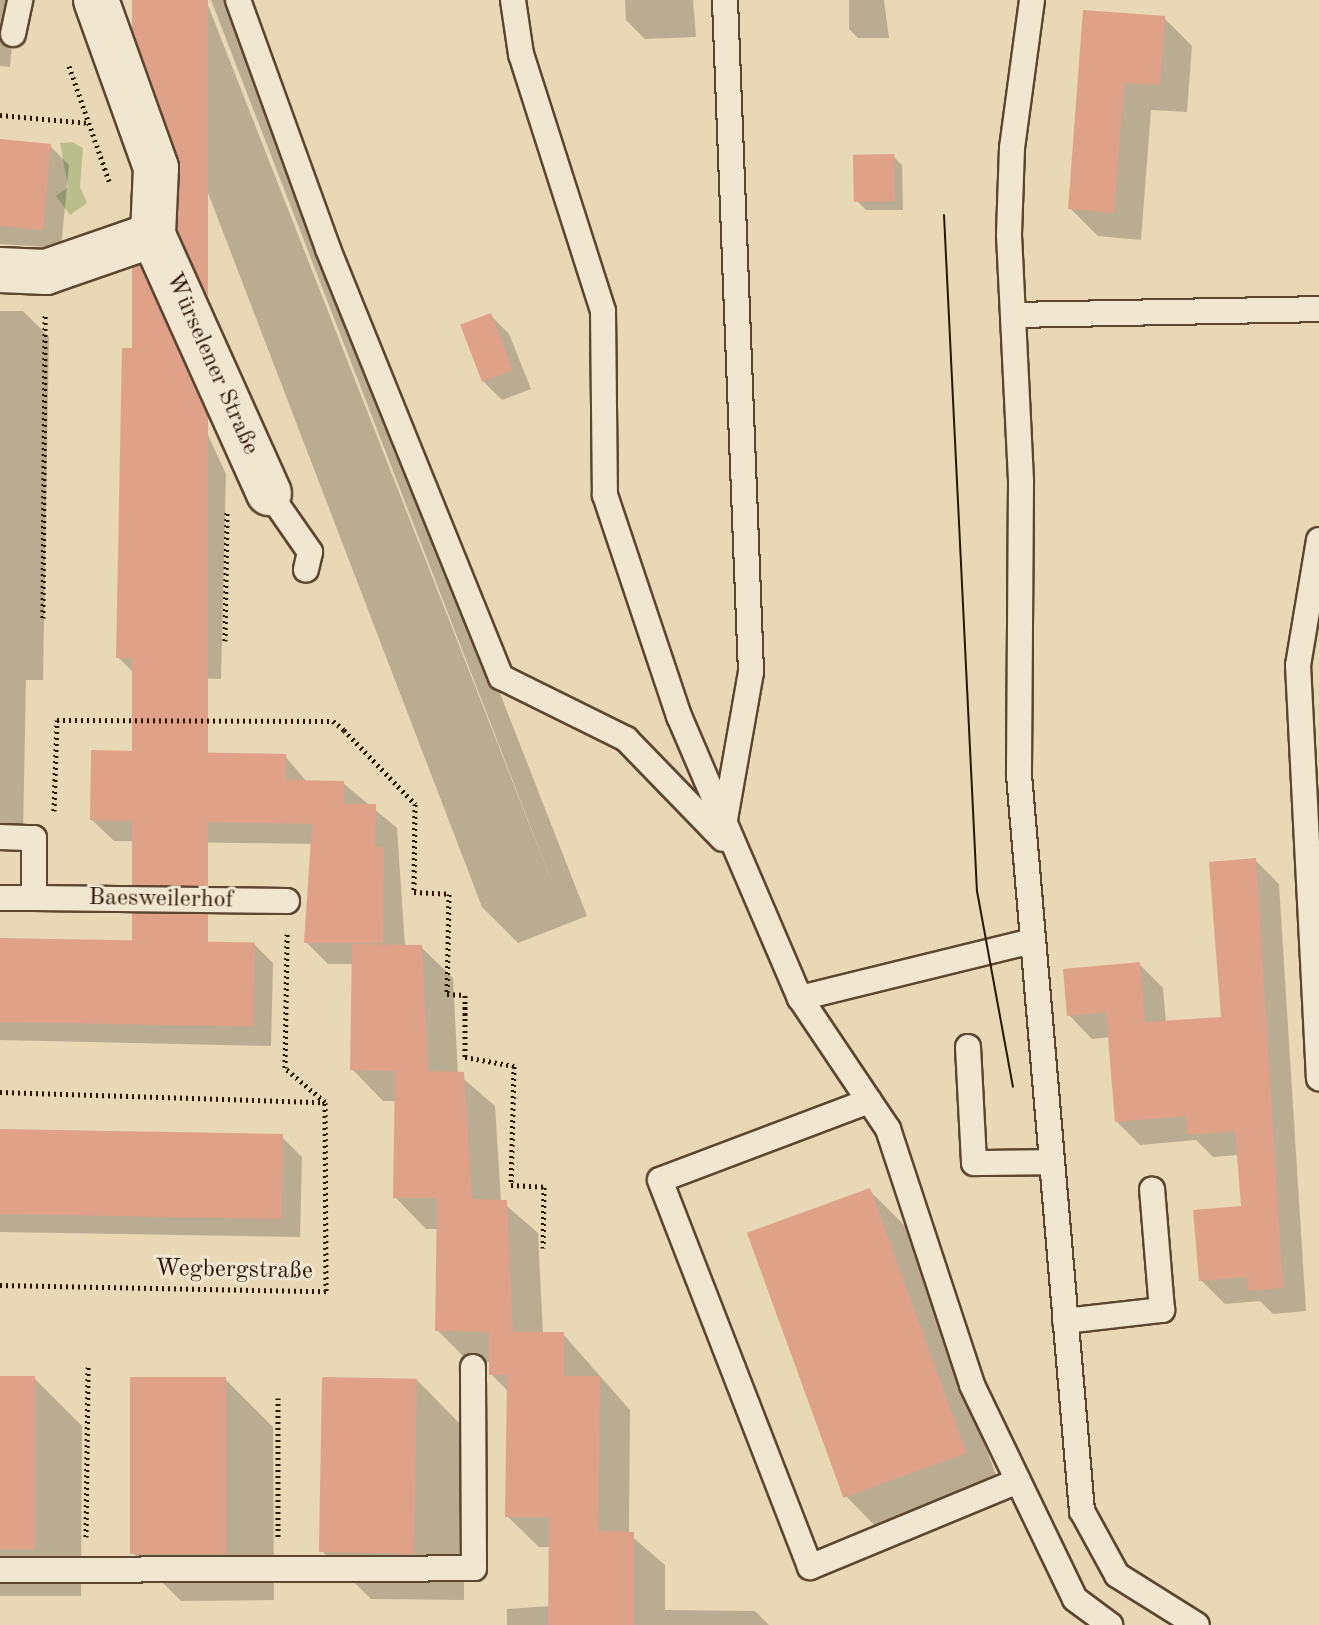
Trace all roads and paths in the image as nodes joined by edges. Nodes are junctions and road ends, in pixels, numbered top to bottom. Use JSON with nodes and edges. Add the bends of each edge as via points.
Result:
{"nodes":[{"id":1,"x":20,"y":0,"type":"edge"},
{"id":2,"x":96,"y":0,"type":"edge"},
{"id":3,"x":238,"y":0,"type":"edge"},
{"id":4,"x":513,"y":0,"type":"edge"},
{"id":5,"x":725,"y":0,"type":"edge"},
{"id":6,"x":1032,"y":0,"type":"edge"},
{"id":7,"x":13,"y":34,"type":"dead end"},
{"id":8,"x":0,"y":115,"type":"edge"},
{"id":9,"x":89,"y":123,"type":"dead end"},
{"id":10,"x":153,"y":235,"type":"junction"},
{"id":11,"x":0,"y":270,"type":"edge"},
{"id":12,"x":46,"y":272,"type":"junction"},
{"id":13,"x":1319,"y":309,"type":"edge"},
{"id":14,"x":1013,"y":315,"type":"junction"},
{"id":15,"x":248,"y":496,"type":"junction"},
{"id":16,"x":1319,"y":540,"type":"edge"},
{"id":17,"x":306,"y":570,"type":"dead end"},
{"id":18,"x":43,"y":618,"type":"dead end"},
{"id":19,"x":225,"y":641,"type":"dead end"},
{"id":20,"x":724,"y":825,"type":"junction"},
{"id":21,"x":0,"y":837,"type":"edge"},
{"id":22,"x":34,"y":838,"type":"junction"},
{"id":23,"x":736,"y":852,"type":"junction"},
{"id":24,"x":0,"y":898,"type":"edge"},
{"id":25,"x":34,"y":898,"type":"junction"},
{"id":26,"x":287,"y":901,"type":"joint"},
{"id":27,"x":1032,"y":941,"type":"junction"},
{"id":28,"x":800,"y":998,"type":"junction"},
{"id":29,"x":968,"y":1047,"type":"dead end"},
{"id":30,"x":1319,"y":1078,"type":"edge"},
{"id":31,"x":0,"y":1092,"type":"edge"},
{"id":32,"x":869,"y":1101,"type":"junction"},
{"id":33,"x":325,"y":1102,"type":"junction"},
{"id":34,"x":1051,"y":1162,"type":"junction"},
{"id":35,"x":1152,"y":1189,"type":"dead end"},
{"id":36,"x":543,"y":1248,"type":"dead end"},
{"id":37,"x":0,"y":1285,"type":"edge"},
{"id":38,"x":1065,"y":1321,"type":"junction"},
{"id":39,"x":88,"y":1367,"type":"dead end"},
{"id":40,"x":473,"y":1367,"type":"dead end"},
{"id":41,"x":278,"y":1398,"type":"dead end"},
{"id":42,"x":1018,"y":1481,"type":"junction"},
{"id":43,"x":0,"y":1570,"type":"edge"},
{"id":44,"x":85,"y":1570,"type":"junction"},
{"id":45,"x":278,"y":1570,"type":"junction"},
{"id":46,"x":1110,"y":1625,"type":"edge"},
{"id":47,"x":1197,"y":1625,"type":"edge"}],
"edges":[{"from":1,"to":7,"type":"lane"},
{"from":2,"to":10,"type":"street","name":"Würselener Straße","via":[[156,168]]},
{"from":3,"to":23,"type":"lane","via":[[328,249],[501,677],[626,739]]},
{"from":4,"to":20,"type":"lane","via":[[521,54],[603,311],[605,495]]},
{"from":5,"to":20,"type":"lane","via":[[751,672]]},
{"from":6,"to":14,"type":"lane","via":[[1012,148]]},
{"from":8,"to":9,"type":"path"},
{"from":10,"to":12,"type":"street"},
{"from":10,"to":15,"type":"street","name":"Würselener Straße"},
{"from":11,"to":12,"type":"street"},
{"from":12,"to":18,"type":"path"},
{"from":13,"to":14,"type":"lane"},
{"from":14,"to":27,"type":"lane","via":[[1021,483],[1019,775]]},
{"from":15,"to":17,"type":"lane","via":[[310,552]]},
{"from":15,"to":19,"type":"path"},
{"from":16,"to":30,"type":"lane","via":[[1298,665]]},
{"from":20,"to":23,"type":"lane"},
{"from":21,"to":22,"type":"lane"},
{"from":22,"to":25,"type":"lane"},
{"from":22,"to":36,"type":"path","via":[[54,828],[57,720],[333,721],[415,804],[414,892],[449,894],[447,994],[465,995],[465,1057],[514,1066],[511,1185],[544,1187]]},
{"from":23,"to":28,"type":"lane"},
{"from":24,"to":25,"type":"lane","name":"Baesweilerhof"},
{"from":25,"to":26,"type":"lane","name":"Baesweilerhof"},
{"from":26,"to":33,"type":"path","via":[[285,1068]]},
{"from":27,"to":28,"type":"lane"},
{"from":27,"to":34,"type":"lane"},
{"from":28,"to":32,"type":"lane"},
{"from":29,"to":34,"type":"lane","via":[[974,1163]]},
{"from":31,"to":33,"type":"path"},
{"from":32,"to":42,"type":"lane","via":[[888,1129],[972,1385]]},
{"from":32,"to":42,"type":"lane","via":[[660,1180],[810,1567]]},
{"from":33,"to":37,"type":"path","name":"Wegbergstraße","via":[[326,1291]]},
{"from":34,"to":38,"type":"lane"},
{"from":35,"to":38,"type":"lane","via":[[1162,1310]]},
{"from":38,"to":47,"type":"lane","via":[[1082,1511],[1117,1575]]},
{"from":39,"to":44,"type":"path"},
{"from":40,"to":45,"type":"lane","via":[[474,1568]]},
{"from":41,"to":45,"type":"path"},
{"from":42,"to":46,"type":"lane","via":[[1075,1599]]},
{"from":43,"to":44,"type":"lane"},
{"from":44,"to":45,"type":"lane"}]}
